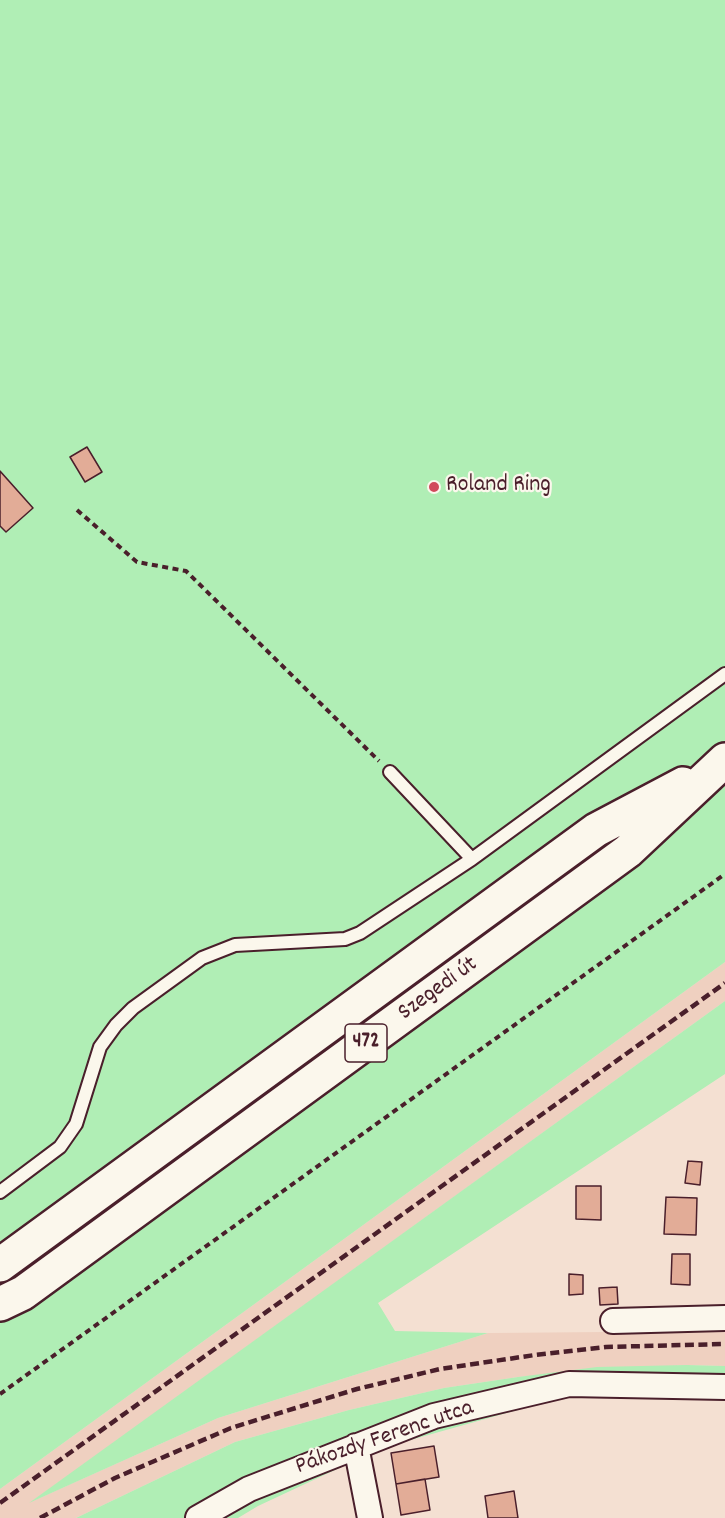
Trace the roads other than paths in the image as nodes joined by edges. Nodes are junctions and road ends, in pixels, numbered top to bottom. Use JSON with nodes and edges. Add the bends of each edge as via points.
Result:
{"nodes":[{"id":1,"x":725,"y":674,"type":"edge"},
{"id":2,"x":722,"y":763,"type":"edge"},
{"id":3,"x":390,"y":772,"type":"road end"},
{"id":4,"x":472,"y":859,"type":"junction"},
{"id":5,"x":0,"y":1192,"type":"edge"},
{"id":6,"x":0,"y":1264,"type":"edge"},
{"id":7,"x":0,"y":1304,"type":"edge"},
{"id":8,"x":725,"y":1318,"type":"edge"},
{"id":9,"x":613,"y":1321,"type":"dead end"},
{"id":10,"x":725,"y":1387,"type":"edge"},
{"id":11,"x":356,"y":1446,"type":"junction"},
{"id":12,"x":198,"y":1518,"type":"edge"},
{"id":13,"x":369,"y":1518,"type":"edge"}],
"edges":[{"from":1,"to":4,"type":"lane"},
{"from":2,"to":6,"type":"main road","name":"Szegedi út","number":"472","via":[[596,830]]},
{"from":2,"to":7,"type":"main road","name":"Szegedi út","number":"472","via":[[628,851],[23,1293]]},
{"from":3,"to":4,"type":"lane"},
{"from":4,"to":5,"type":"lane","via":[[345,939],[235,945],[202,958],[116,1024],[100,1047],[76,1125],[60,1147]]},
{"from":8,"to":9,"type":"street"},
{"from":10,"to":11,"type":"street","name":"Pákozdy Ferenc utca","via":[[569,1384],[434,1416]]},
{"from":11,"to":12,"type":"street","name":"Pákozdy Ferenc utca","via":[[249,1489]]},
{"from":11,"to":13,"type":"street"}]}
